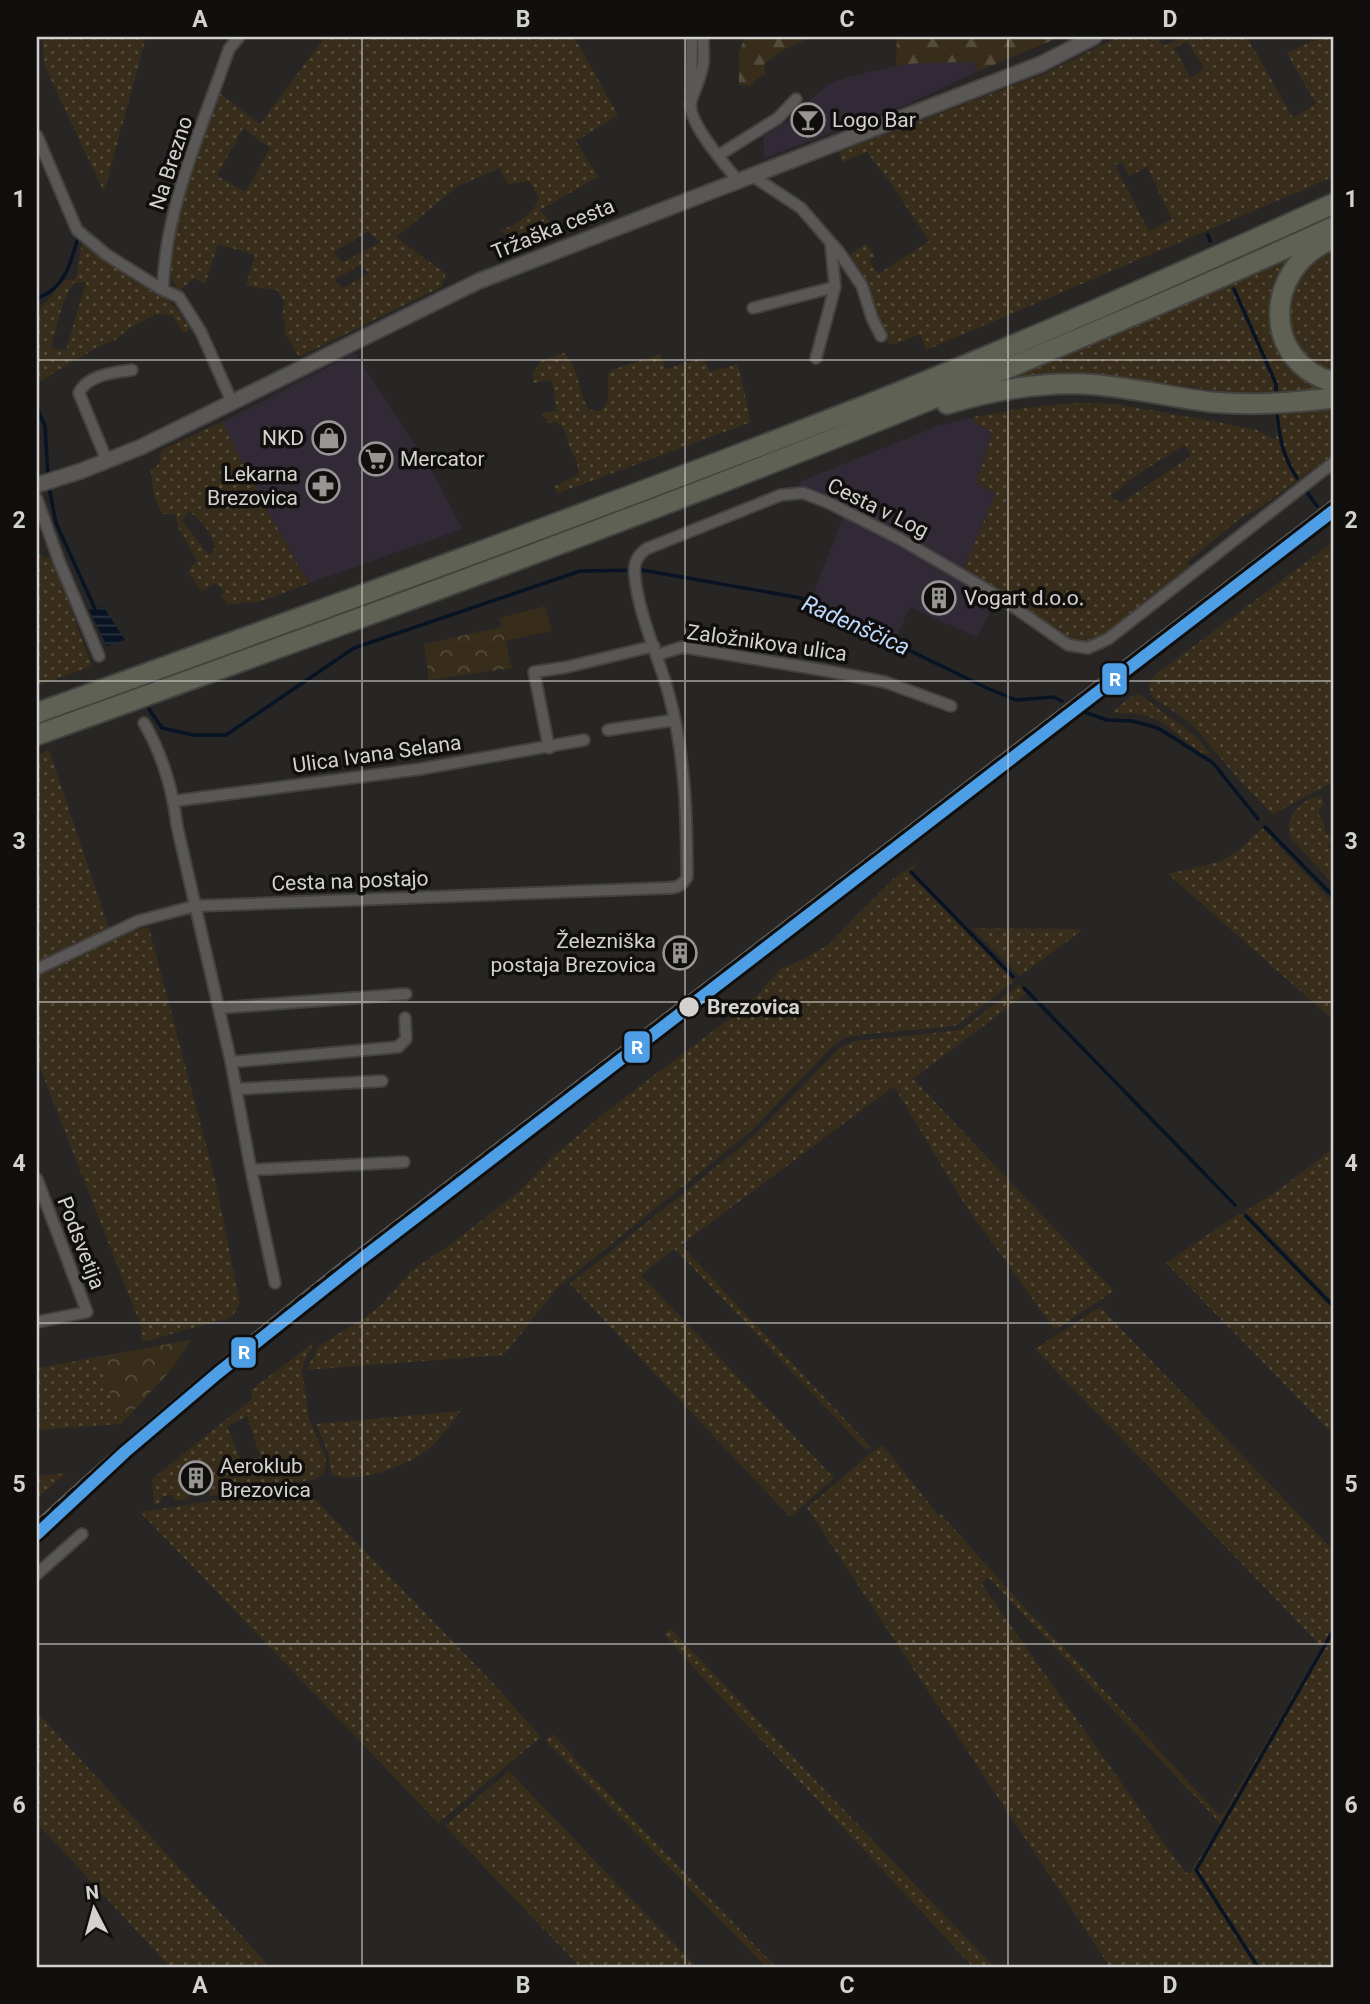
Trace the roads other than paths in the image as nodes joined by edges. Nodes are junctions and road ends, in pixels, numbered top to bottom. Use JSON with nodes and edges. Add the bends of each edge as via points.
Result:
{"nodes":[{"id":1,"x":224,"y":37,"type":"edge"},
{"id":2,"x":239,"y":37,"type":"edge"},
{"id":3,"x":692,"y":37,"type":"edge"},
{"id":4,"x":704,"y":37,"type":"edge"},
{"id":5,"x":1094,"y":37,"type":"edge"},
{"id":6,"x":229,"y":49,"type":"junction"},
{"id":7,"x":796,"y":99,"type":"dead end"},
{"id":8,"x":691,"y":102,"type":"junction"},
{"id":9,"x":37,"y":136,"type":"edge"},
{"id":10,"x":719,"y":155,"type":"junction"},
{"id":11,"x":744,"y":178,"type":"junction"},
{"id":12,"x":1333,"y":204,"type":"edge"},
{"id":13,"x":1333,"y":227,"type":"edge"},
{"id":14,"x":1333,"y":238,"type":"edge"},
{"id":15,"x":831,"y":245,"type":"junction"},
{"id":16,"x":835,"y":288,"type":"junction"},
{"id":17,"x":163,"y":290,"type":"junction"},
{"id":18,"x":753,"y":308,"type":"dead end"},
{"id":19,"x":881,"y":336,"type":"dead end"},
{"id":20,"x":816,"y":358,"type":"dead end"},
{"id":21,"x":132,"y":370,"type":"dead end"},
{"id":22,"x":1333,"y":382,"type":"edge"},
{"id":23,"x":1333,"y":398,"type":"edge"},
{"id":24,"x":232,"y":402,"type":"junction"},
{"id":25,"x":876,"y":422,"type":"junction"},
{"id":26,"x":107,"y":461,"type":"junction"},
{"id":27,"x":1333,"y":463,"type":"edge"},
{"id":28,"x":44,"y":483,"type":"edge"},
{"id":29,"x":37,"y":499,"type":"edge"},
{"id":30,"x":656,"y":651,"type":"junction"},
{"id":31,"x":99,"y":656,"type":"dead end"},
{"id":32,"x":951,"y":706,"type":"dead end"},
{"id":33,"x":37,"y":713,"type":"edge"},
{"id":34,"x":674,"y":720,"type":"junction"},
{"id":35,"x":144,"y":723,"type":"dead end"},
{"id":36,"x":608,"y":730,"type":"dead end"},
{"id":37,"x":37,"y":735,"type":"edge"},
{"id":38,"x":584,"y":740,"type":"dead end"},
{"id":39,"x":549,"y":748,"type":"junction"},
{"id":40,"x":174,"y":801,"type":"junction"},
{"id":41,"x":676,"y":888,"type":"joint"},
{"id":42,"x":195,"y":906,"type":"junction"},
{"id":43,"x":37,"y":969,"type":"edge"},
{"id":44,"x":405,"y":994,"type":"dead end"},
{"id":45,"x":219,"y":1008,"type":"junction"},
{"id":46,"x":405,"y":1018,"type":"dead end"},
{"id":47,"x":231,"y":1062,"type":"junction"},
{"id":48,"x":382,"y":1081,"type":"dead end"},
{"id":49,"x":237,"y":1089,"type":"junction"},
{"id":50,"x":404,"y":1162,"type":"dead end"},
{"id":51,"x":251,"y":1170,"type":"junction"},
{"id":52,"x":37,"y":1180,"type":"edge"},
{"id":53,"x":275,"y":1283,"type":"dead end"},
{"id":54,"x":37,"y":1322,"type":"edge"},
{"id":55,"x":82,"y":1534,"type":"dead end"},
{"id":56,"x":37,"y":1574,"type":"edge"}],
"edges":[{"from":1,"to":6,"type":"street"},
{"from":2,"to":6,"type":"street","name":"Na Brezno"},
{"from":3,"to":8,"type":"street"},
{"from":4,"to":8,"type":"street","via":[[703,65]]},
{"from":5,"to":11,"type":"main road","name":"Tržaška cesta","via":[[1041,64]]},
{"from":6,"to":17,"type":"street","name":"Na Brezno","via":[[166,245]]},
{"from":7,"to":10,"type":"street","via":[[778,118]]},
{"from":8,"to":10,"type":"street","via":[[696,122]]},
{"from":9,"to":17,"type":"street","via":[[77,230],[107,256]]},
{"from":10,"to":11,"type":"street"},
{"from":11,"to":15,"type":"street","via":[[801,208]]},
{"from":11,"to":24,"type":"main road","name":"Tržaška cesta","via":[[479,281]]},
{"from":12,"to":33,"type":"highway","via":[[865,405]]},
{"from":13,"to":25,"type":"highway"},
{"from":14,"to":22,"type":"highway","via":[[1307,253],[1292,270],[1282,291],[1279,316],[1285,340],[1298,360]]},
{"from":15,"to":16,"type":"street"},
{"from":15,"to":19,"type":"street","via":[[862,286]]},
{"from":16,"to":18,"type":"street"},
{"from":16,"to":20,"type":"street"},
{"from":17,"to":24,"type":"street","via":[[179,297],[201,332]]},
{"from":21,"to":26,"type":"street","via":[[97,378],[79,393]]},
{"from":23,"to":25,"type":"highway","via":[[1275,405],[1082,384],[1001,391],[948,403],[904,420]]},
{"from":24,"to":26,"type":"main road","name":"Tržaška cesta"},
{"from":25,"to":37,"type":"highway"},
{"from":26,"to":28,"type":"main road","name":"Tržaška cesta"},
{"from":27,"to":30,"type":"street","name":"Cesta v Log","via":[[1108,639],[1078,648],[958,571],[841,509],[803,493],[781,495],[646,549],[634,569]]},
{"from":29,"to":31,"type":"street"},
{"from":30,"to":32,"type":"street","name":"Založnikova ulica","via":[[682,648],[885,681]]},
{"from":30,"to":34,"type":"street","name":"Založnikova ulica"},
{"from":30,"to":39,"type":"street","name":"Založnikova ulica","via":[[534,672]]},
{"from":34,"to":36,"type":"street"},
{"from":34,"to":41,"type":"street","name":"Založnikova ulica","via":[[687,828],[687,877]]},
{"from":35,"to":40,"type":"street"},
{"from":38,"to":39,"type":"street","name":"Ulica Ivana Selana"},
{"from":39,"to":40,"type":"street","name":"Ulica Ivana Selana"},
{"from":40,"to":42,"type":"street"},
{"from":41,"to":42,"type":"street","name":"Cesta na postajo"},
{"from":42,"to":43,"type":"street","name":"Cesta na postajo","via":[[138,921]]},
{"from":42,"to":45,"type":"street"},
{"from":44,"to":45,"type":"street"},
{"from":45,"to":47,"type":"street"},
{"from":46,"to":47,"type":"street","via":[[406,1040],[398,1047]]},
{"from":47,"to":49,"type":"street"},
{"from":48,"to":49,"type":"street"},
{"from":49,"to":51,"type":"street"},
{"from":50,"to":51,"type":"street"},
{"from":51,"to":53,"type":"street"},
{"from":52,"to":54,"type":"street","name":"Podsvetija","via":[[87,1312]]},
{"from":55,"to":56,"type":"street"}]}
